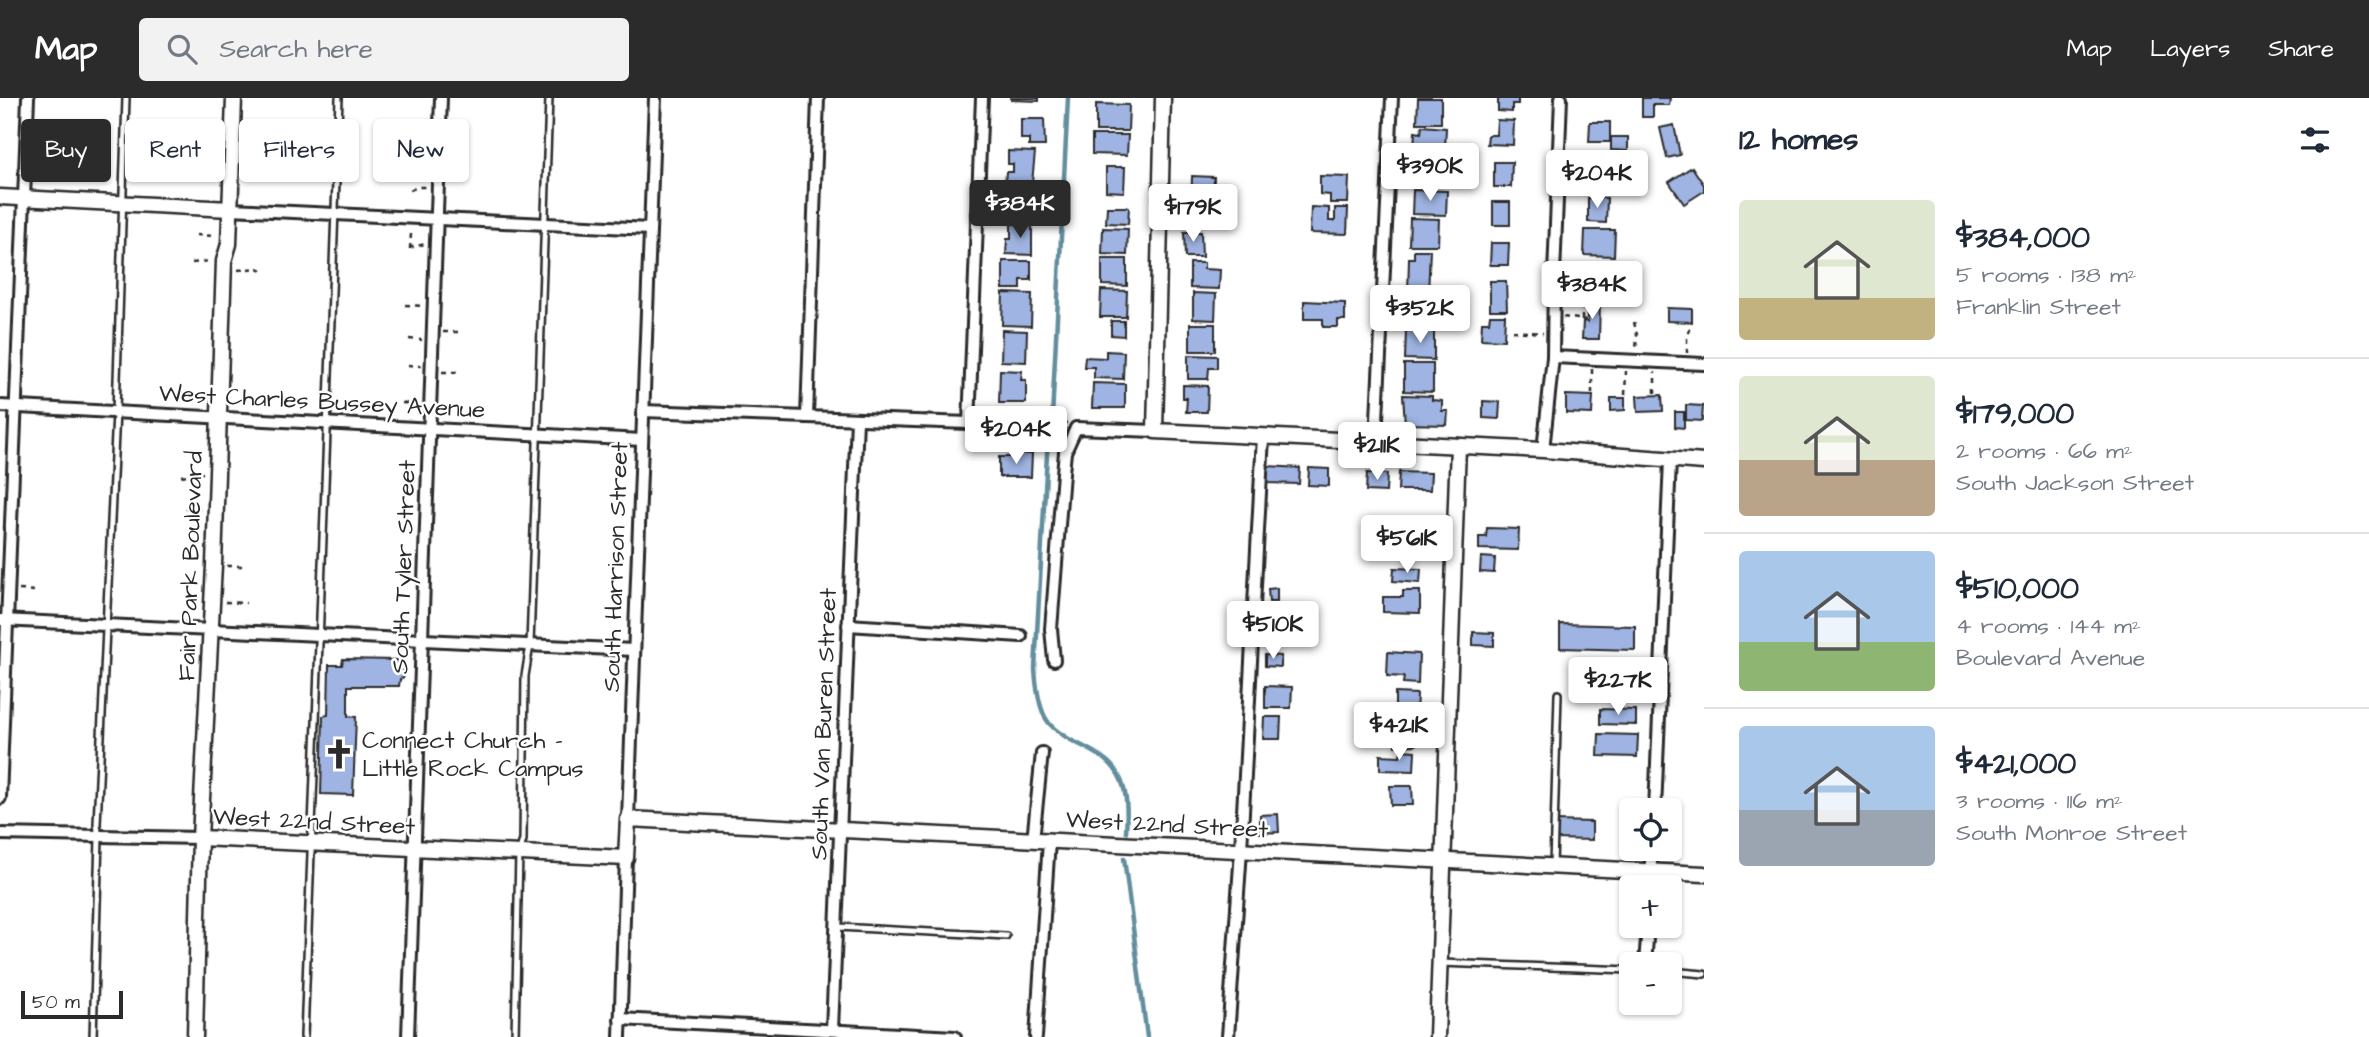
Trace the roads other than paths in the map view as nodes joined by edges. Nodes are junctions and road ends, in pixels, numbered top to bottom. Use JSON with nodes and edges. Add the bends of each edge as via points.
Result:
{"nodes":[{"id":1,"x":28,"y":98,"type":"edge"},
{"id":2,"x":126,"y":98,"type":"edge"},
{"id":3,"x":234,"y":98,"type":"edge"},
{"id":4,"x":339,"y":98,"type":"edge"},
{"id":5,"x":441,"y":98,"type":"edge"},
{"id":6,"x":549,"y":98,"type":"edge"},
{"id":7,"x":655,"y":98,"type":"edge"},
{"id":8,"x":818,"y":98,"type":"edge"},
{"id":9,"x":982,"y":98,"type":"edge"},
{"id":10,"x":1163,"y":98,"type":"edge"},
{"id":11,"x":1392,"y":98,"type":"edge"},
{"id":12,"x":1561,"y":98,"type":"edge"},
{"id":13,"x":0,"y":197,"type":"edge"},
{"id":14,"x":24,"y":198,"type":"junction"},
{"id":15,"x":123,"y":203,"type":"junction"},
{"id":16,"x":230,"y":209,"type":"junction"},
{"id":17,"x":334,"y":214,"type":"junction"},
{"id":18,"x":437,"y":219,"type":"junction"},
{"id":19,"x":545,"y":224,"type":"junction"},
{"id":20,"x":650,"y":229,"type":"junction"},
{"id":21,"x":1553,"y":358,"type":"junction"},
{"id":22,"x":1704,"y":363,"type":"edge"},
{"id":23,"x":0,"y":406,"type":"edge"},
{"id":24,"x":16,"y":407,"type":"junction"},
{"id":25,"x":643,"y":411,"type":"junction"},
{"id":26,"x":116,"y":412,"type":"junction"},
{"id":27,"x":807,"y":417,"type":"junction"},
{"id":28,"x":219,"y":419,"type":"junction"},
{"id":29,"x":857,"y":419,"type":"junction"},
{"id":30,"x":327,"y":424,"type":"junction"},
{"id":31,"x":969,"y":424,"type":"junction"},
{"id":32,"x":1022,"y":425,"type":"dead end"},
{"id":33,"x":429,"y":429,"type":"junction"},
{"id":34,"x":1155,"y":431,"type":"junction"},
{"id":35,"x":537,"y":435,"type":"junction"},
{"id":36,"x":1263,"y":436,"type":"junction"},
{"id":37,"x":642,"y":440,"type":"junction"},
{"id":38,"x":1376,"y":441,"type":"junction"},
{"id":39,"x":1458,"y":446,"type":"junction"},
{"id":40,"x":1543,"y":450,"type":"junction"},
{"id":41,"x":1670,"y":460,"type":"junction"},
{"id":42,"x":1704,"y":462,"type":"edge"},
{"id":43,"x":4,"y":620,"type":"edge"},
{"id":44,"x":106,"y":625,"type":"junction"},
{"id":45,"x":848,"y":625,"type":"junction"},
{"id":46,"x":211,"y":630,"type":"junction"},
{"id":47,"x":321,"y":635,"type":"junction"},
{"id":48,"x":1021,"y":636,"type":"dead end"},
{"id":49,"x":422,"y":640,"type":"junction"},
{"id":50,"x":530,"y":645,"type":"junction"},
{"id":51,"x":634,"y":650,"type":"junction"},
{"id":52,"x":1054,"y":660,"type":"dead end"},
{"id":53,"x":1558,"y":694,"type":"dead end"},
{"id":54,"x":1042,"y":753,"type":"dead end"},
{"id":55,"x":0,"y":798,"type":"edge"},
{"id":56,"x":1656,"y":798,"type":"edge"},
{"id":57,"x":628,"y":819,"type":"junction"},
{"id":58,"x":840,"y":830,"type":"junction"},
{"id":59,"x":0,"y":834,"type":"edge"},
{"id":60,"x":99,"y":838,"type":"junction"},
{"id":61,"x":200,"y":838,"type":"junction"},
{"id":62,"x":1034,"y":840,"type":"junction"},
{"id":63,"x":1049,"y":841,"type":"junction"},
{"id":64,"x":312,"y":844,"type":"junction"},
{"id":65,"x":414,"y":848,"type":"junction"},
{"id":66,"x":1241,"y":850,"type":"junction"},
{"id":67,"x":519,"y":853,"type":"junction"},
{"id":68,"x":626,"y":858,"type":"junction"},
{"id":69,"x":1651,"y":861,"type":"edge"},
{"id":70,"x":1442,"y":862,"type":"junction"},
{"id":71,"x":1553,"y":866,"type":"junction"},
{"id":72,"x":1650,"y":871,"type":"junction"},
{"id":73,"x":1704,"y":874,"type":"edge"},
{"id":74,"x":1650,"y":875,"type":"edge"},
{"id":75,"x":836,"y":927,"type":"junction"},
{"id":76,"x":1006,"y":936,"type":"dead end"},
{"id":77,"x":1440,"y":963,"type":"junction"},
{"id":78,"x":1619,"y":970,"type":"edge"},
{"id":79,"x":1682,"y":972,"type":"edge"},
{"id":80,"x":1704,"y":974,"type":"edge"},
{"id":81,"x":620,"y":1018,"type":"junction"},
{"id":82,"x":832,"y":1030,"type":"junction"},
{"id":83,"x":93,"y":1037,"type":"edge"},
{"id":84,"x":195,"y":1037,"type":"edge"},
{"id":85,"x":304,"y":1037,"type":"edge"},
{"id":86,"x":408,"y":1037,"type":"edge"},
{"id":87,"x":515,"y":1037,"type":"edge"},
{"id":88,"x":620,"y":1037,"type":"edge"},
{"id":89,"x":955,"y":1037,"type":"edge"},
{"id":90,"x":1036,"y":1037,"type":"edge"},
{"id":91,"x":1228,"y":1037,"type":"edge"},
{"id":92,"x":1437,"y":1037,"type":"edge"}],
"edges":[{"from":1,"to":14,"type":"street"},
{"from":2,"to":15,"type":"lane"},
{"from":3,"to":16,"type":"street","name":"Fair Park Boulevard"},
{"from":4,"to":17,"type":"lane"},
{"from":5,"to":18,"type":"street","name":"South Tyler Street"},
{"from":6,"to":19,"type":"lane"},
{"from":7,"to":20,"type":"street","name":"South Harrison Street"},
{"from":8,"to":27,"type":"street"},
{"from":9,"to":31,"type":"street"},
{"from":10,"to":34,"type":"street"},
{"from":11,"to":38,"type":"street"},
{"from":12,"to":21,"type":"street"},
{"from":13,"to":14,"type":"street"},
{"from":14,"to":15,"type":"street"},
{"from":14,"to":24,"type":"street"},
{"from":15,"to":16,"type":"street"},
{"from":15,"to":26,"type":"lane"},
{"from":16,"to":17,"type":"street"},
{"from":16,"to":28,"type":"street","name":"Fair Park Boulevard"},
{"from":17,"to":18,"type":"street"},
{"from":17,"to":30,"type":"lane"},
{"from":18,"to":19,"type":"street"},
{"from":18,"to":33,"type":"street","name":"South Tyler Street"},
{"from":19,"to":20,"type":"street"},
{"from":19,"to":35,"type":"lane"},
{"from":20,"to":25,"type":"street","name":"South Harrison Street"},
{"from":21,"to":22,"type":"street"},
{"from":21,"to":40,"type":"street"},
{"from":23,"to":24,"type":"street","name":"West Charles Bussey Avenue"},
{"from":24,"to":26,"type":"street","name":"West Charles Bussey Avenue"},
{"from":24,"to":43,"type":"street"},
{"from":25,"to":27,"type":"street"},
{"from":25,"to":37,"type":"street","name":"South Harrison Street"},
{"from":26,"to":28,"type":"street","name":"West Charles Bussey Avenue"},
{"from":26,"to":44,"type":"lane"},
{"from":27,"to":29,"type":"street"},
{"from":28,"to":30,"type":"street","name":"West Charles Bussey Avenue"},
{"from":28,"to":46,"type":"street","name":"Fair Park Boulevard"},
{"from":29,"to":31,"type":"street"},
{"from":29,"to":45,"type":"street","name":"South Van Buren Street"},
{"from":30,"to":33,"type":"street","name":"West Charles Bussey Avenue"},
{"from":30,"to":47,"type":"lane"},
{"from":31,"to":32,"type":"street"},
{"from":33,"to":35,"type":"street","name":"West Charles Bussey Avenue"},
{"from":33,"to":49,"type":"street","name":"South Tyler Street"},
{"from":34,"to":36,"type":"street"},
{"from":34,"to":52,"type":"street","via":[[1076,428],[1065,452],[1051,629]]},
{"from":35,"to":37,"type":"street","name":"West Charles Bussey Avenue"},
{"from":35,"to":50,"type":"lane"},
{"from":36,"to":38,"type":"street"},
{"from":36,"to":66,"type":"street"},
{"from":37,"to":51,"type":"street","name":"South Harrison Street"},
{"from":38,"to":39,"type":"street"},
{"from":39,"to":40,"type":"street"},
{"from":39,"to":70,"type":"street"},
{"from":40,"to":41,"type":"street"},
{"from":41,"to":42,"type":"street"},
{"from":41,"to":56,"type":"street"},
{"from":43,"to":44,"type":"street"},
{"from":43,"to":55,"type":"street"},
{"from":44,"to":46,"type":"street"},
{"from":44,"to":60,"type":"lane"},
{"from":45,"to":48,"type":"street"},
{"from":45,"to":58,"type":"street","name":"South Van Buren Street"},
{"from":46,"to":47,"type":"street"},
{"from":46,"to":61,"type":"street","name":"Fair Park Boulevard"},
{"from":47,"to":49,"type":"street"},
{"from":47,"to":64,"type":"lane"},
{"from":49,"to":50,"type":"street"},
{"from":49,"to":65,"type":"street","name":"South Tyler Street"},
{"from":50,"to":51,"type":"street"},
{"from":50,"to":67,"type":"lane"},
{"from":51,"to":57,"type":"street","name":"South Harrison Street"},
{"from":53,"to":71,"type":"lane"},
{"from":54,"to":62,"type":"street"},
{"from":57,"to":58,"type":"street","name":"West 22nd Street"},
{"from":57,"to":68,"type":"street","name":"South Harrison Street"},
{"from":58,"to":62,"type":"street","name":"West 22nd Street"},
{"from":58,"to":75,"type":"street","name":"South Van Buren Street"},
{"from":59,"to":60,"type":"street","name":"West 22nd Street"},
{"from":60,"to":61,"type":"street","name":"West 22nd Street"},
{"from":60,"to":83,"type":"lane"},
{"from":61,"to":64,"type":"street","name":"West 22nd Street"},
{"from":61,"to":84,"type":"street","name":"Fair Park Boulevard"},
{"from":62,"to":63,"type":"street","name":"West 22nd Street"},
{"from":63,"to":66,"type":"street","name":"West 22nd Street"},
{"from":63,"to":90,"type":"street"},
{"from":64,"to":65,"type":"street","name":"West 22nd Street"},
{"from":64,"to":85,"type":"lane"},
{"from":65,"to":67,"type":"street","name":"West 22nd Street"},
{"from":65,"to":86,"type":"street","name":"South Tyler Street"},
{"from":66,"to":70,"type":"street","name":"West 22nd Street"},
{"from":66,"to":91,"type":"street"},
{"from":67,"to":68,"type":"street","name":"West 22nd Street"},
{"from":67,"to":87,"type":"lane"},
{"from":68,"to":81,"type":"street","name":"South Harrison Street"},
{"from":69,"to":72,"type":"street"},
{"from":70,"to":71,"type":"street","name":"West 22nd Street"},
{"from":70,"to":77,"type":"street"},
{"from":71,"to":72,"type":"street","name":"West 22nd Street"},
{"from":72,"to":73,"type":"street","name":"West 22nd Street"},
{"from":72,"to":74,"type":"street"},
{"from":75,"to":76,"type":"lane"},
{"from":75,"to":82,"type":"street","name":"South Van Buren Street"},
{"from":77,"to":78,"type":"lane"},
{"from":77,"to":92,"type":"street"},
{"from":79,"to":80,"type":"lane"},
{"from":81,"to":82,"type":"street"},
{"from":81,"to":88,"type":"street","name":"South Harrison Street"},
{"from":82,"to":89,"type":"street"}]}
